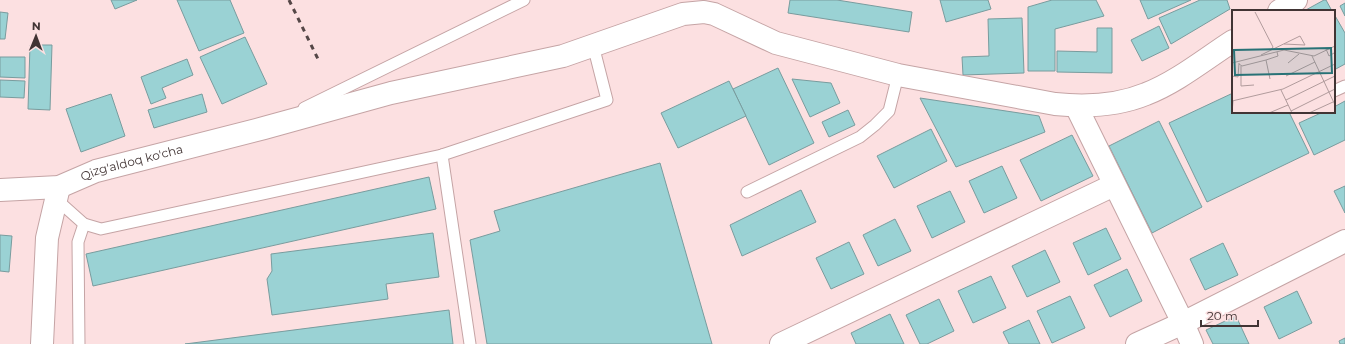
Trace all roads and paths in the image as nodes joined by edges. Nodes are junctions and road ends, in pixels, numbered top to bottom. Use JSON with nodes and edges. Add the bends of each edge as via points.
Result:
{"nodes":[{"id":1,"x":524,"y":0,"type":"edge"},
{"id":2,"x":1296,"y":0,"type":"edge"},
{"id":3,"x":513,"y":3,"type":"edge"},
{"id":4,"x":1281,"y":10,"type":"edge"},
{"id":5,"x":1232,"y":42,"type":"edge"},
{"id":6,"x":593,"y":45,"type":"junction"},
{"id":7,"x":898,"y":75,"type":"junction"},
{"id":8,"x":1345,"y":86,"type":"edge"},
{"id":9,"x":1335,"y":91,"type":"edge"},
{"id":10,"x":1076,"y":106,"type":"junction"},
{"id":11,"x":264,"y":128,"type":"junction"},
{"id":12,"x":442,"y":155,"type":"junction"},
{"id":13,"x":1114,"y":185,"type":"junction"},
{"id":14,"x":0,"y":190,"type":"edge"},
{"id":15,"x":747,"y":192,"type":"dead end"},
{"id":16,"x":57,"y":193,"type":"junction"},
{"id":17,"x":84,"y":224,"type":"junction"},
{"id":18,"x":1345,"y":241,"type":"edge"},
{"id":19,"x":1183,"y":323,"type":"junction"},
{"id":20,"x":42,"y":344,"type":"edge"},
{"id":21,"x":79,"y":344,"type":"edge"},
{"id":22,"x":470,"y":344,"type":"edge"},
{"id":23,"x":781,"y":344,"type":"edge"},
{"id":24,"x":1137,"y":344,"type":"edge"},
{"id":25,"x":1192,"y":344,"type":"edge"}],
"edges":[{"from":1,"to":3,"type":"lane"},
{"from":2,"to":4,"type":"street"},
{"from":3,"to":11,"type":"lane"},
{"from":5,"to":10,"type":"street","name":"Qizg'aldoq ko'cha","via":[[1167,84],[1146,94],[1117,102]]},
{"from":6,"to":7,"type":"street","name":"Qizg'aldoq ko'cha","via":[[683,14],[704,12],[724,17],[776,43]]},
{"from":6,"to":11,"type":"street","name":"Qizg'aldoq ko'cha","via":[[563,56],[391,93]]},
{"from":6,"to":12,"type":"lane","via":[[608,100]]},
{"from":7,"to":10,"type":"street","name":"Qizg'aldoq ko'cha"},
{"from":7,"to":15,"type":"lane","via":[[889,111],[860,137]]},
{"from":8,"to":9,"type":"lane"},
{"from":10,"to":13,"type":"street"},
{"from":11,"to":16,"type":"street","name":"Qizg'aldoq ko'cha","via":[[96,171]]},
{"from":12,"to":17,"type":"lane","via":[[101,229]]},
{"from":12,"to":22,"type":"lane"},
{"from":13,"to":19,"type":"street"},
{"from":13,"to":23,"type":"street"},
{"from":14,"to":16,"type":"street","name":"Qizg'aldoq ko'cha"},
{"from":16,"to":17,"type":"lane"},
{"from":16,"to":20,"type":"street","via":[[47,238]]},
{"from":17,"to":21,"type":"lane","via":[[78,242]]},
{"from":18,"to":19,"type":"street"},
{"from":19,"to":24,"type":"street"},
{"from":19,"to":25,"type":"street"}]}
